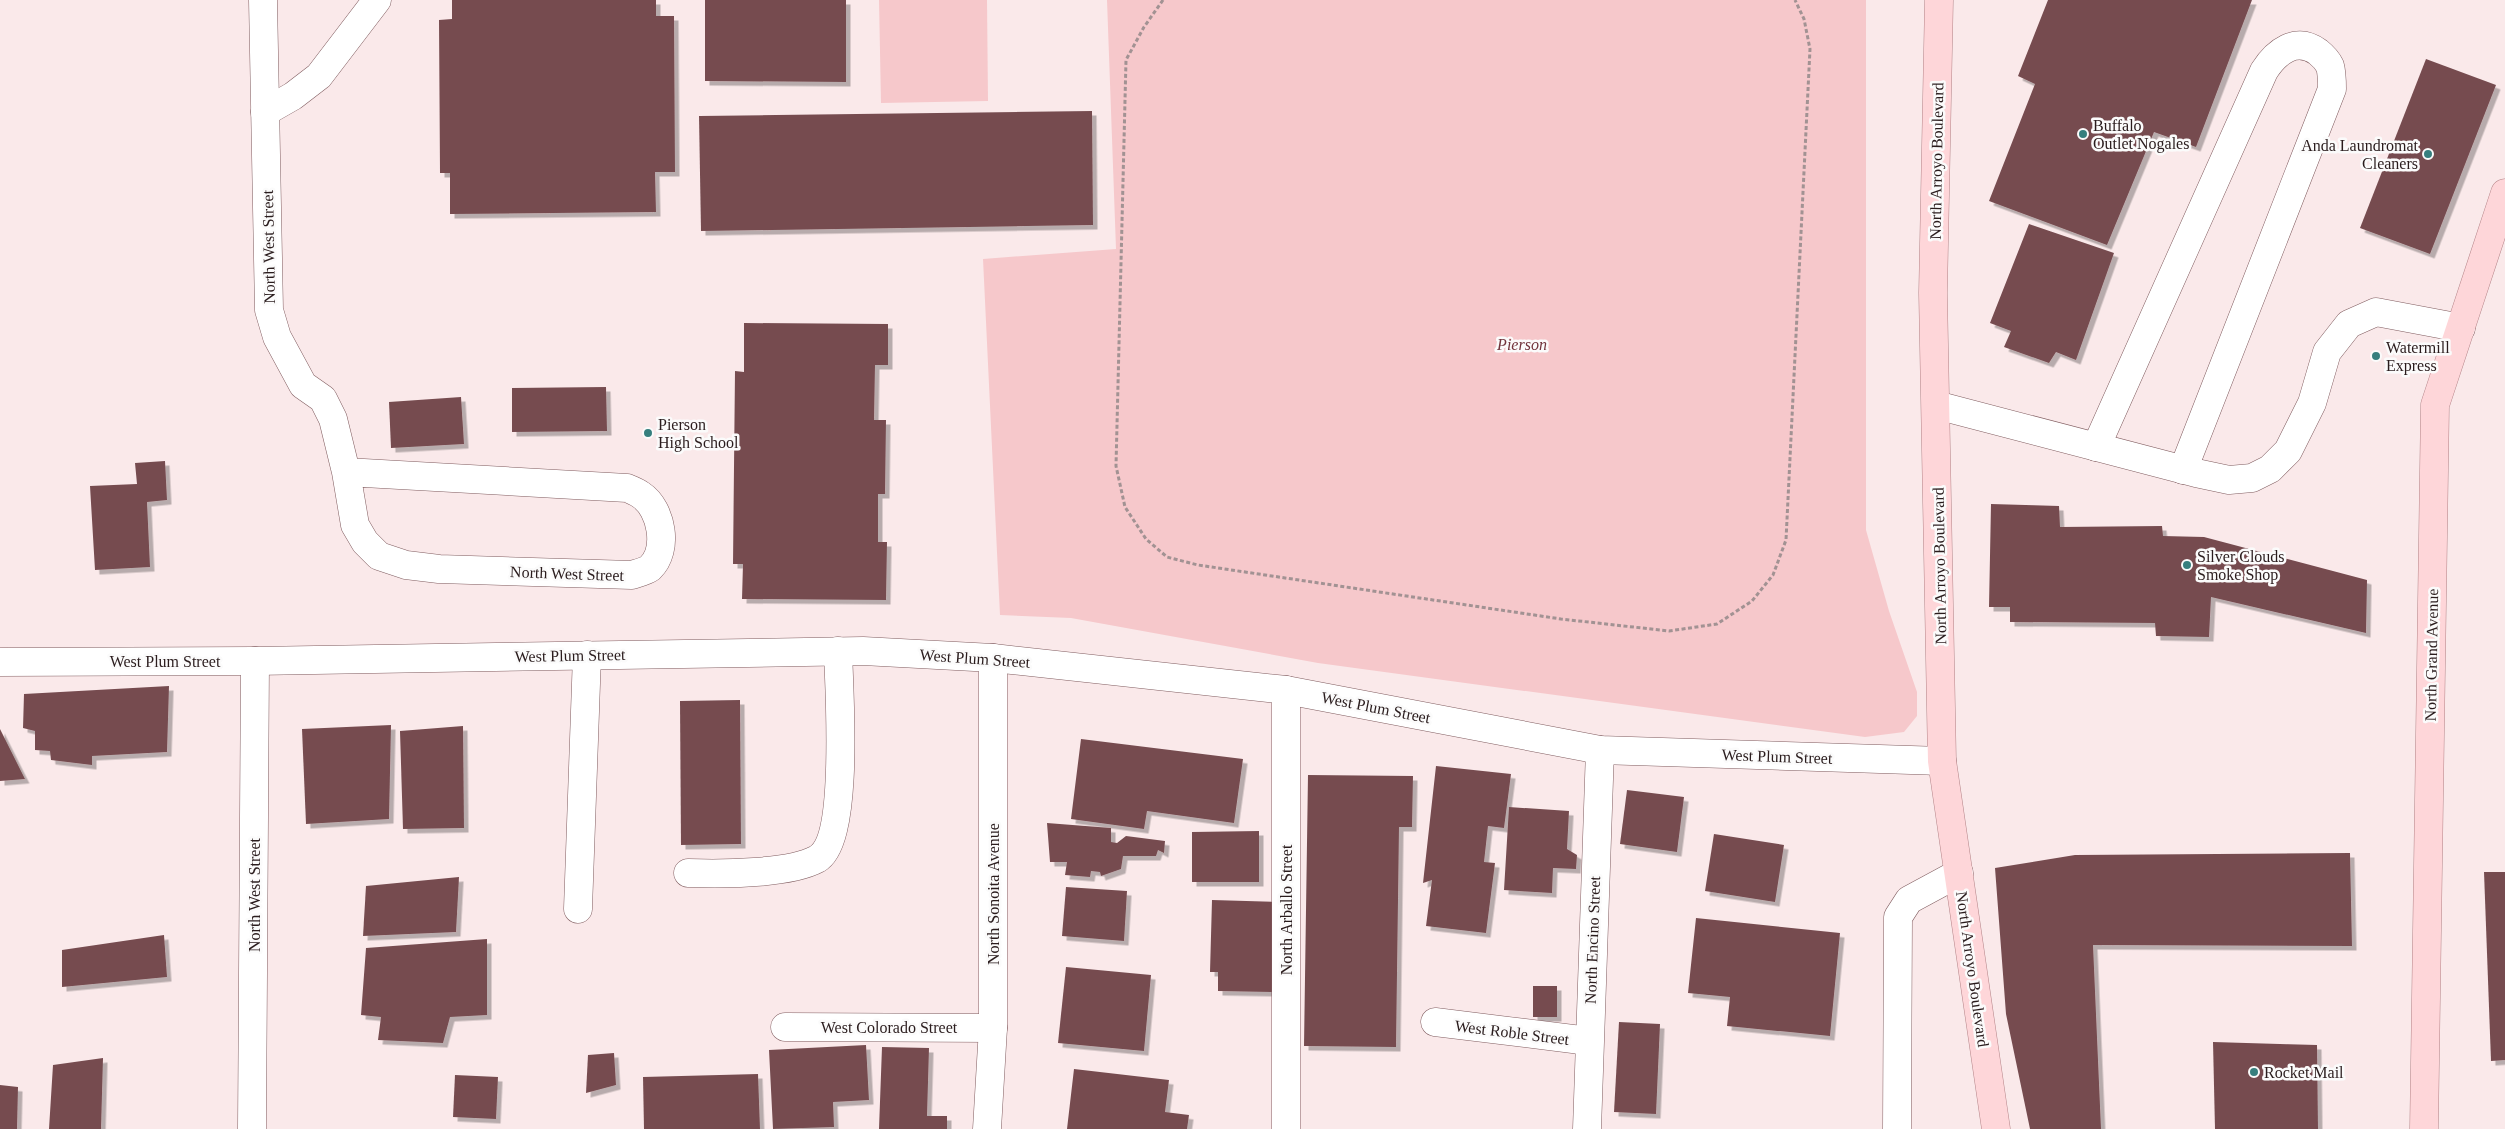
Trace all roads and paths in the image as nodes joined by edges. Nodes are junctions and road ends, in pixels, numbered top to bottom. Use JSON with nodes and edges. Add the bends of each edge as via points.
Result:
{"nodes":[{"id":1,"x":262,"y":0,"type":"edge"},
{"id":2,"x":377,"y":0,"type":"edge"},
{"id":3,"x":1163,"y":0,"type":"edge"},
{"id":4,"x":1795,"y":0,"type":"edge"},
{"id":5,"x":1939,"y":0,"type":"edge"},
{"id":6,"x":265,"y":112,"type":"junction"},
{"id":7,"x":2505,"y":193,"type":"edge"},
{"id":8,"x":2461,"y":328,"type":"junction"},
{"id":9,"x":1936,"y":405,"type":"junction"},
{"id":10,"x":2096,"y":447,"type":"junction"},
{"id":11,"x":2183,"y":470,"type":"junction"},
{"id":12,"x":346,"y":472,"type":"junction"},
{"id":13,"x":838,"y":651,"type":"junction"},
{"id":14,"x":587,"y":655,"type":"junction"},
{"id":15,"x":993,"y":658,"type":"junction"},
{"id":16,"x":1,"y":660,"type":"edge"},
{"id":17,"x":255,"y":661,"type":"junction"},
{"id":18,"x":1286,"y":690,"type":"junction"},
{"id":19,"x":1600,"y":750,"type":"junction"},
{"id":20,"x":1942,"y":761,"type":"junction"},
{"id":21,"x":688,"y":873,"type":"dead end"},
{"id":22,"x":1959,"y":873,"type":"junction"},
{"id":23,"x":578,"y":909,"type":"dead end"},
{"id":24,"x":1434,"y":1022,"type":"dead end"},
{"id":25,"x":785,"y":1027,"type":"dead end"},
{"id":26,"x":993,"y":1028,"type":"junction"},
{"id":27,"x":1589,"y":1041,"type":"junction"},
{"id":28,"x":252,"y":1129,"type":"edge"},
{"id":29,"x":987,"y":1129,"type":"edge"},
{"id":30,"x":1286,"y":1129,"type":"edge"},
{"id":31,"x":1587,"y":1129,"type":"edge"},
{"id":32,"x":1897,"y":1129,"type":"edge"},
{"id":33,"x":1996,"y":1129,"type":"edge"},
{"id":34,"x":2424,"y":1129,"type":"edge"}],
"edges":[{"from":1,"to":6,"type":"street","name":"North West Street"},
{"from":2,"to":6,"type":"street","via":[[319,76]]},
{"from":3,"to":4,"type":"path","via":[[1126,60],[1116,466],[1125,507],[1146,539],[1167,557],[1198,565],[1561,619],[1668,631],[1717,624],[1752,601],[1773,575],[1786,540],[1810,49],[1804,20]]},
{"from":5,"to":9,"type":"main road","name":"North Arroyo Boulevard","via":[[1933,293]]},
{"from":6,"to":12,"type":"street","name":"North West Street","via":[[269,310],[276,336],[303,385],[324,399],[333,419]]},
{"from":7,"to":8,"type":"main road","name":"North Grand Avenue"},
{"from":8,"to":11,"type":"street","via":[[2376,312],[2349,324],[2327,352],[2312,403],[2288,451],[2270,469],[2252,478],[2229,480]]},
{"from":8,"to":34,"type":"main road","name":"North Grand Avenue","via":[[2435,405]]},
{"from":9,"to":10,"type":"street"},
{"from":9,"to":20,"type":"main road","name":"North Arroyo Boulevard"},
{"from":10,"to":11,"type":"street"},
{"from":10,"to":11,"type":"street","via":[[2264,71],[2274,56],[2287,47],[2301,44],[2312,47],[2324,56],[2330,68],[2332,90]]},
{"from":12,"to":12,"type":"street","name":"North West Street","via":[[627,488],[642,495],[651,506],[659,524],[662,543],[650,568],[632,575],[439,569],[406,565],[379,556],[365,542],[355,525]]},
{"from":13,"to":14,"type":"street","name":"West Plum Street"},
{"from":13,"to":15,"type":"street","name":"West Plum Street"},
{"from":13,"to":21,"type":"street","via":[[841,784],[830,846],[817,858],[785,868]]},
{"from":14,"to":17,"type":"street","name":"West Plum Street"},
{"from":14,"to":23,"type":"street"},
{"from":15,"to":18,"type":"street","name":"West Plum Street"},
{"from":15,"to":26,"type":"street","name":"North Sonoita Avenue"},
{"from":16,"to":17,"type":"street","name":"West Plum Street"},
{"from":17,"to":28,"type":"street","name":"North West Street"},
{"from":18,"to":19,"type":"street","name":"West Plum Street"},
{"from":18,"to":30,"type":"street","name":"North Arballo Street"},
{"from":19,"to":20,"type":"street","name":"West Plum Street"},
{"from":19,"to":27,"type":"street","name":"North Encino Street"},
{"from":20,"to":22,"type":"main road","name":"North Arroyo Boulevard"},
{"from":22,"to":32,"type":"street","via":[[1909,900],[1898,917]]},
{"from":22,"to":33,"type":"main road","name":"North Arroyo Boulevard"},
{"from":24,"to":27,"type":"street","name":"West Roble Street"},
{"from":25,"to":26,"type":"street","name":"West Colorado Street"},
{"from":26,"to":29,"type":"street","name":"North Sonoita Avenue"},
{"from":27,"to":31,"type":"street","name":"North Encino Street"}]}
